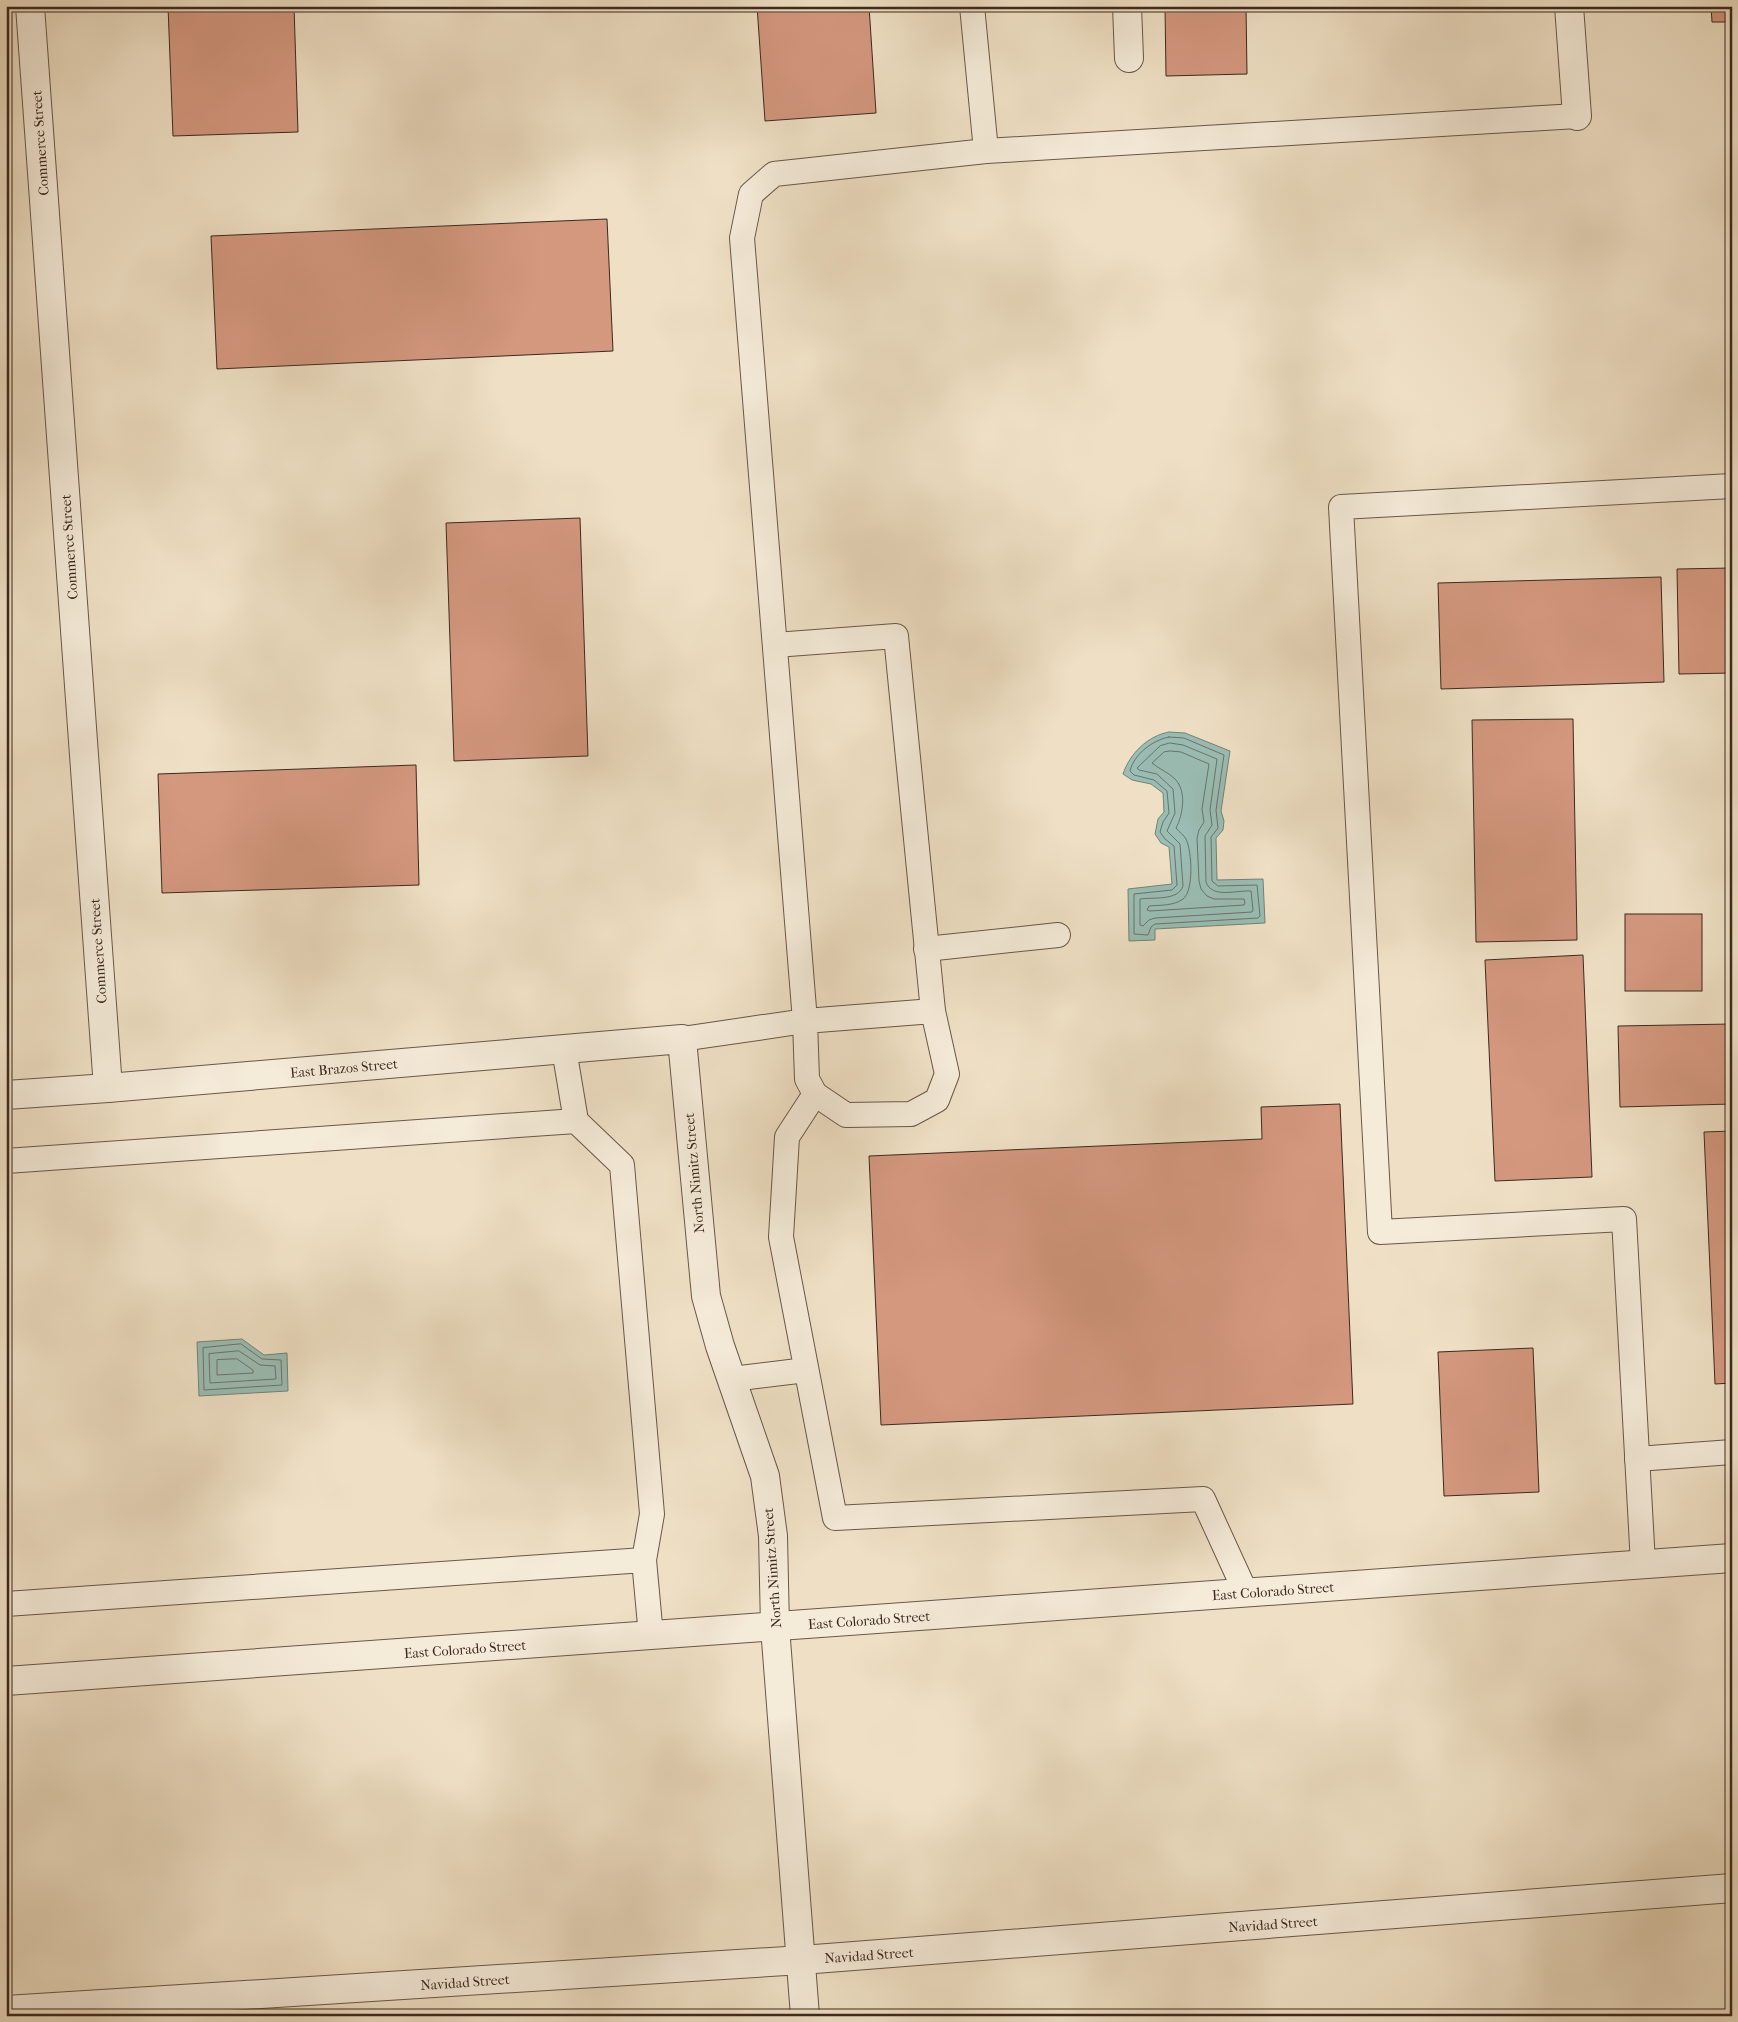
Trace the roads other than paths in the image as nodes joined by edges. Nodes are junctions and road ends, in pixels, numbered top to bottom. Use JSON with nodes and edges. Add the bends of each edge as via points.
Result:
{"nodes":[{"id":1,"x":30,"y":6,"type":"edge"},
{"id":2,"x":972,"y":6,"type":"edge"},
{"id":3,"x":1127,"y":6,"type":"edge"},
{"id":4,"x":1569,"y":6,"type":"edge"},
{"id":5,"x":1129,"y":58,"type":"dead end"},
{"id":6,"x":1577,"y":116,"type":"joint"},
{"id":7,"x":986,"y":151,"type":"junction"},
{"id":8,"x":1732,"y":486,"type":"edge"},
{"id":9,"x":775,"y":645,"type":"junction"},
{"id":10,"x":1058,"y":935,"type":"dead end"},
{"id":11,"x":926,"y":949,"type":"junction"},
{"id":12,"x":932,"y":1011,"type":"junction"},
{"id":13,"x":805,"y":1021,"type":"junction"},
{"id":14,"x":682,"y":1039,"type":"junction"},
{"id":15,"x":564,"y":1049,"type":"junction"},
{"id":16,"x":108,"y":1088,"type":"junction"},
{"id":17,"x":6,"y":1094,"type":"edge"},
{"id":18,"x":815,"y":1094,"type":"junction"},
{"id":19,"x":576,"y":1121,"type":"junction"},
{"id":20,"x":6,"y":1161,"type":"edge"},
{"id":21,"x":806,"y":1370,"type":"junction"},
{"id":22,"x":732,"y":1379,"type":"junction"},
{"id":23,"x":1732,"y":1452,"type":"edge"},
{"id":24,"x":1638,"y":1459,"type":"junction"},
{"id":25,"x":1732,"y":1558,"type":"edge"},
{"id":26,"x":644,"y":1560,"type":"junction"},
{"id":27,"x":1643,"y":1564,"type":"junction"},
{"id":28,"x":1246,"y":1593,"type":"junction"},
{"id":29,"x":6,"y":1604,"type":"edge"},
{"id":30,"x":775,"y":1627,"type":"junction"},
{"id":31,"x":651,"y":1636,"type":"junction"},
{"id":32,"x":6,"y":1681,"type":"edge"},
{"id":33,"x":1732,"y":1888,"type":"edge"},
{"id":34,"x":802,"y":1960,"type":"junction"},
{"id":35,"x":6,"y":2010,"type":"edge"},
{"id":36,"x":805,"y":2016,"type":"edge"}],
"edges":[{"from":1,"to":16,"type":"street","name":"Commerce Street"},
{"from":2,"to":7,"type":"lane"},
{"from":3,"to":5,"type":"street"},
{"from":4,"to":6,"type":"street"},
{"from":6,"to":7,"type":"lane"},
{"from":7,"to":9,"type":"lane","via":[[774,174],[751,194],[742,238]]},
{"from":8,"to":24,"type":"lane","via":[[1341,507],[1380,1232],[1624,1219]]},
{"from":9,"to":11,"type":"lane","via":[[896,636]]},
{"from":9,"to":13,"type":"lane"},
{"from":10,"to":11,"type":"lane"},
{"from":11,"to":12,"type":"lane"},
{"from":12,"to":13,"type":"lane"},
{"from":12,"to":18,"type":"lane","via":[[947,1074],[936,1100],[911,1114],[846,1115]]},
{"from":13,"to":14,"type":"lane"},
{"from":13,"to":18,"type":"lane","via":[[807,1079]]},
{"from":14,"to":15,"type":"street","name":"East Brazos Street"},
{"from":14,"to":22,"type":"street","name":"North Nimitz Street","via":[[706,1296]]},
{"from":15,"to":16,"type":"street","name":"East Brazos Street"},
{"from":15,"to":19,"type":"lane"},
{"from":16,"to":17,"type":"street","name":"East Brazos Street"},
{"from":18,"to":21,"type":"lane","via":[[787,1137],[780,1237]]},
{"from":19,"to":20,"type":"lane"},
{"from":19,"to":26,"type":"lane","via":[[622,1165],[652,1514]]},
{"from":21,"to":22,"type":"lane"},
{"from":21,"to":28,"type":"lane","via":[[835,1518],[1203,1499]]},
{"from":22,"to":30,"type":"street","name":"North Nimitz Street","via":[[765,1476],[772,1536]]},
{"from":23,"to":24,"type":"lane"},
{"from":24,"to":27,"type":"lane"},
{"from":25,"to":27,"type":"street","name":"East Colorado Street"},
{"from":26,"to":29,"type":"lane"},
{"from":26,"to":31,"type":"lane"},
{"from":27,"to":28,"type":"street","name":"East Colorado Street"},
{"from":28,"to":30,"type":"street","name":"East Colorado Street"},
{"from":30,"to":31,"type":"street","name":"East Colorado Street"},
{"from":30,"to":34,"type":"street","name":"North Nimitz Street"},
{"from":31,"to":32,"type":"street","name":"East Colorado Street"},
{"from":33,"to":34,"type":"street","name":"Navidad Street"},
{"from":34,"to":35,"type":"street","name":"Navidad Street"},
{"from":34,"to":36,"type":"street","name":"North Nimitz Street"}]}
